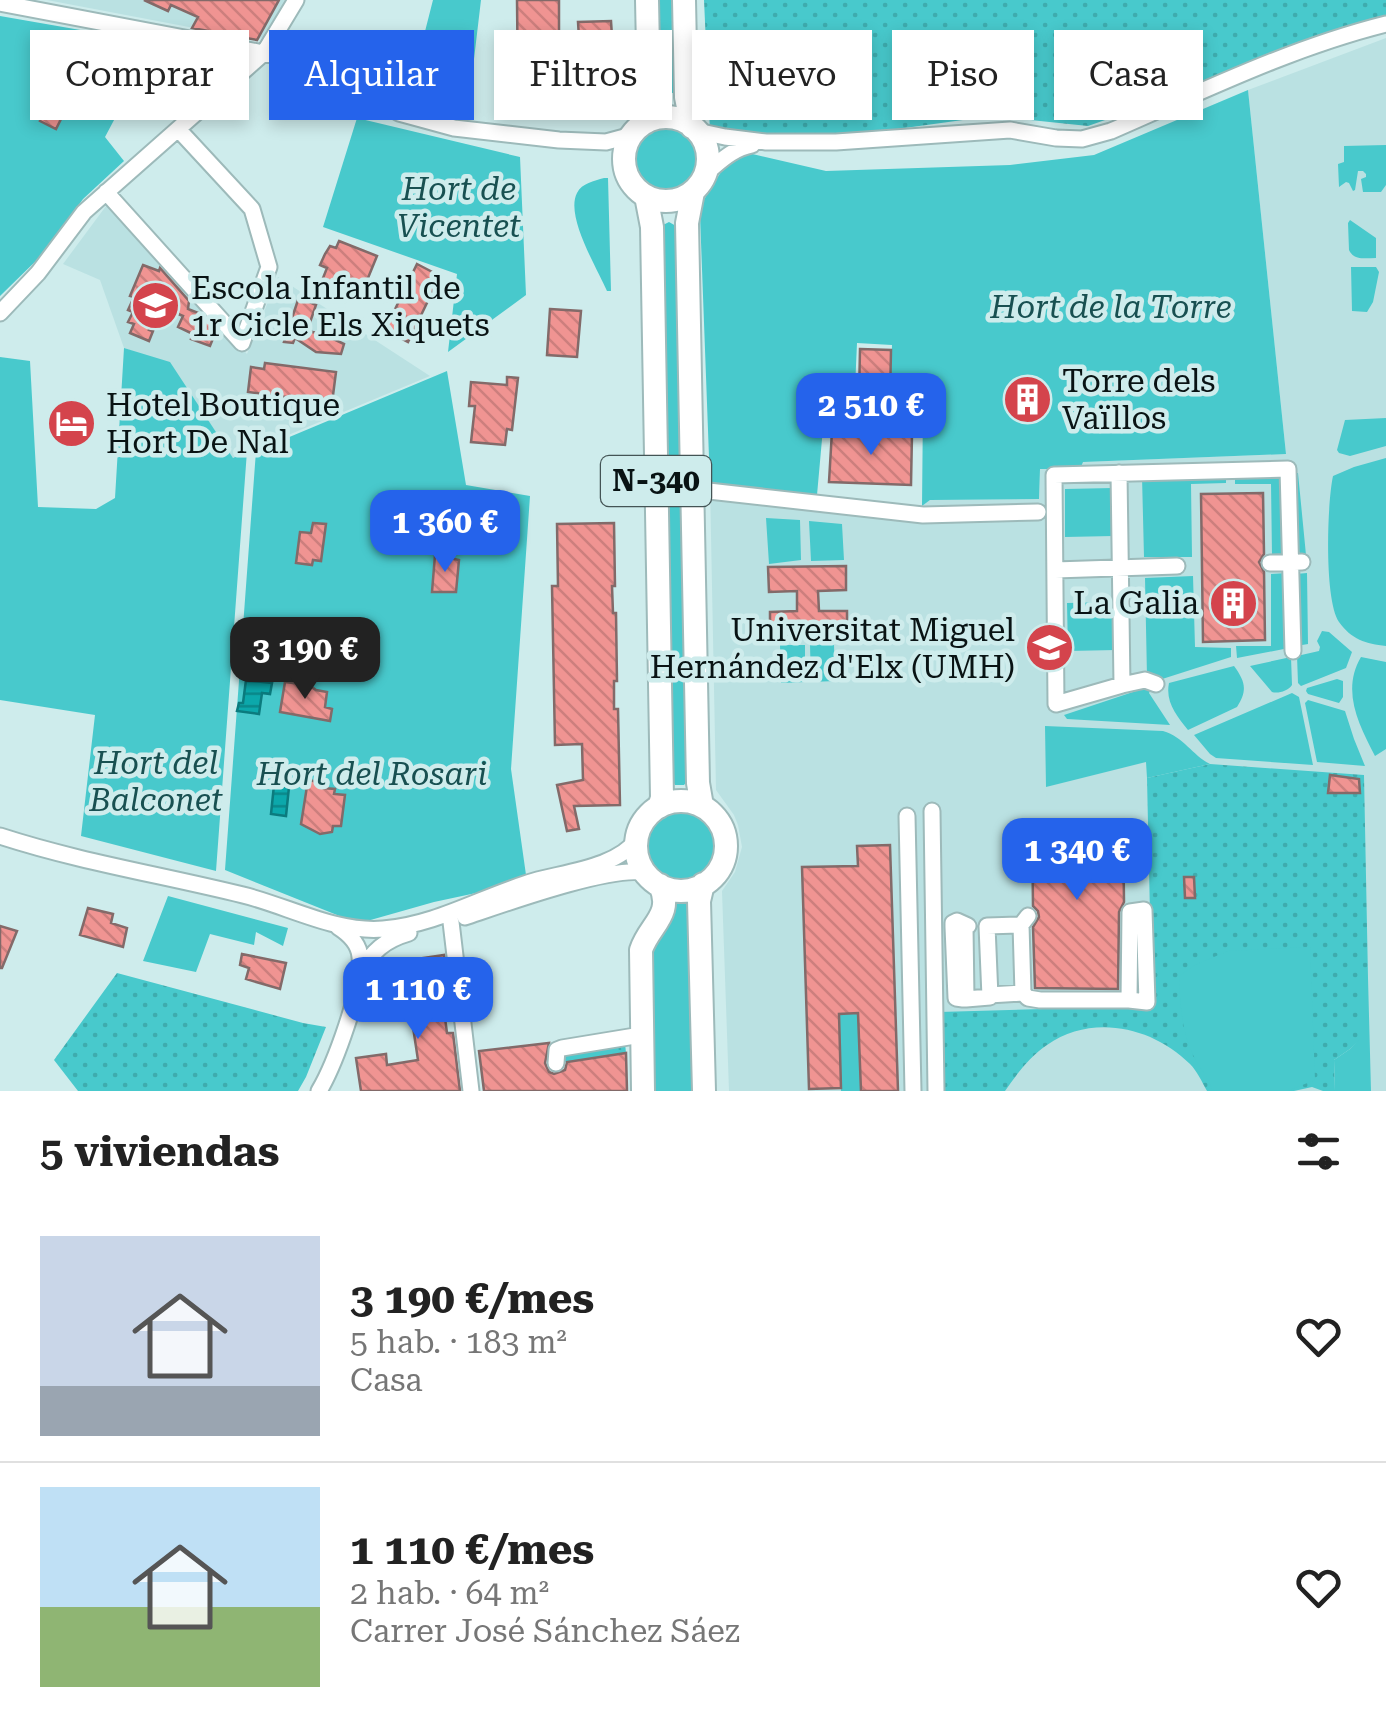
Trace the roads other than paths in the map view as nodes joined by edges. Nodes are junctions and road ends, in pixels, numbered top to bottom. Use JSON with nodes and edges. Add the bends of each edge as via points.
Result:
{"nodes":[{"id":1,"x":296,"y":0,"type":"edge"},
{"id":2,"x":647,"y":0,"type":"edge"},
{"id":3,"x":684,"y":0,"type":"edge"},
{"id":4,"x":0,"y":4,"type":"edge"},
{"id":5,"x":1386,"y":24,"type":"edge"},
{"id":6,"x":264,"y":53,"type":"junction"},
{"id":7,"x":178,"y":129,"type":"junction"},
{"id":8,"x":638,"y":129,"type":"junction"},
{"id":9,"x":695,"y":129,"type":"junction"},
{"id":10,"x":766,"y":142,"type":"junction"},
{"id":11,"x":106,"y":192,"type":"junction"},
{"id":12,"x":696,"y":193,"type":"junction"},
{"id":13,"x":646,"y":196,"type":"junction"},
{"id":14,"x":0,"y":313,"type":"edge"},
{"id":15,"x":1119,"y":473,"type":"junction"},
{"id":16,"x":691,"y":501,"type":"junction"},
{"id":17,"x":1038,"y":512,"type":"dead end"},
{"id":18,"x":1297,"y":562,"type":"junction"},
{"id":19,"x":1270,"y":563,"type":"dead end"},
{"id":20,"x":1177,"y":566,"type":"dead end"},
{"id":21,"x":1120,"y":568,"type":"junction"},
{"id":22,"x":1055,"y":570,"type":"junction"},
{"id":23,"x":1293,"y":651,"type":"dead end"},
{"id":24,"x":1156,"y":684,"type":"dead end"},
{"id":25,"x":1122,"y":686,"type":"junction"},
{"id":26,"x":659,"y":806,"type":"junction"},
{"id":27,"x":702,"y":806,"type":"junction"},
{"id":28,"x":932,"y":811,"type":"dead end"},
{"id":29,"x":907,"y":816,"type":"dead end"},
{"id":30,"x":0,"y":836,"type":"edge"},
{"id":31,"x":637,"y":838,"type":"junction"},
{"id":32,"x":932,"y":839,"type":"junction"},
{"id":33,"x":908,"y":840,"type":"junction"},
{"id":34,"x":653,"y":879,"type":"junction"},
{"id":35,"x":703,"y":884,"type":"junction"},
{"id":36,"x":452,"y":922,"type":"junction"},
{"id":37,"x":335,"y":924,"type":"junction"},
{"id":38,"x":987,"y":926,"type":"junction"},
{"id":39,"x":360,"y":972,"type":"junction"},
{"id":40,"x":1023,"y":993,"type":"junction"},
{"id":41,"x":989,"y":995,"type":"junction"},
{"id":42,"x":1129,"y":1000,"type":"junction"},
{"id":43,"x":641,"y":1035,"type":"junction"},
{"id":44,"x":556,"y":1064,"type":"dead end"},
{"id":45,"x":319,"y":1091,"type":"edge"},
{"id":46,"x":471,"y":1091,"type":"edge"},
{"id":47,"x":642,"y":1091,"type":"edge"},
{"id":48,"x":704,"y":1091,"type":"edge"},
{"id":49,"x":913,"y":1091,"type":"edge"},
{"id":50,"x":936,"y":1091,"type":"edge"}],
"edges":[{"from":1,"to":6,"type":"street"},
{"from":2,"to":8,"type":"highway","number":"N-340","via":[[649,97]]},
{"from":3,"to":9,"type":"highway","number":"N-340","via":[[686,98]]},
{"from":4,"to":6,"type":"street"},
{"from":5,"to":10,"type":"street","via":[[1337,36],[1082,139],[1010,130]]},
{"from":6,"to":7,"type":"street"},
{"from":6,"to":8,"type":"street","via":[[332,76],[399,113],[454,128],[606,142]]},
{"from":7,"to":11,"type":"street"},
{"from":7,"to":11,"type":"street","via":[[252,209],[269,267],[242,343]]},
{"from":8,"to":9,"type":"highway","via":[[673,118]]},
{"from":8,"to":13,"type":"highway","number":"N-340","via":[[625,152],[626,170]]},
{"from":9,"to":10,"type":"street"},
{"from":9,"to":12,"type":"highway","number":"N-340","via":[[708,156]]},
{"from":10,"to":12,"type":"street","via":[[739,148]]},
{"from":11,"to":14,"type":"street"},
{"from":12,"to":13,"type":"highway","via":[[665,201]]},
{"from":12,"to":16,"type":"highway","number":"N-340","via":[[687,223]]},
{"from":13,"to":26,"type":"highway","number":"N-340","via":[[652,227]]},
{"from":15,"to":18,"type":"street","via":[[1288,468]]},
{"from":15,"to":21,"type":"street"},
{"from":15,"to":22,"type":"street","via":[[1054,475]]},
{"from":16,"to":17,"type":"street","via":[[923,516]]},
{"from":16,"to":27,"type":"highway","number":"N-340"},
{"from":18,"to":19,"type":"street"},
{"from":18,"to":23,"type":"street"},
{"from":20,"to":21,"type":"street"},
{"from":21,"to":22,"type":"street"},
{"from":21,"to":25,"type":"street"},
{"from":22,"to":25,"type":"street","via":[[1056,704]]},
{"from":24,"to":25,"type":"street"},
{"from":26,"to":27,"type":"highway"},
{"from":26,"to":31,"type":"highway"},
{"from":27,"to":35,"type":"highway","number":"N-340","via":[[719,822],[726,845],[720,868]]},
{"from":28,"to":32,"type":"street"},
{"from":29,"to":33,"type":"street"},
{"from":30,"to":37,"type":"street"},
{"from":31,"to":34,"type":"highway","via":[[638,857]]},
{"from":31,"to":37,"type":"street","via":[[610,860],[433,919],[378,930]]},
{"from":32,"to":33,"type":"street","via":[[919,832]]},
{"from":32,"to":50,"type":"street"},
{"from":33,"to":49,"type":"street"},
{"from":34,"to":35,"type":"highway","via":[[682,890]]},
{"from":34,"to":36,"type":"street","via":[[637,871],[610,875]]},
{"from":34,"to":43,"type":"highway","via":[[664,894],[662,915],[641,950]]},
{"from":35,"to":48,"type":"highway","number":"N-340"},
{"from":36,"to":39,"type":"street","via":[[385,942]]},
{"from":36,"to":46,"type":"street"},
{"from":37,"to":39,"type":"street","via":[[358,946]]},
{"from":38,"to":40,"type":"street","via":[[1024,920]]},
{"from":38,"to":41,"type":"street"},
{"from":38,"to":41,"type":"street","via":[[964,926],[966,999]]},
{"from":39,"to":45,"type":"street"},
{"from":40,"to":41,"type":"street"},
{"from":40,"to":42,"type":"street","via":[[1040,1000]]},
{"from":42,"to":42,"type":"street","via":[[1130,912],[1144,910],[1147,1002]]},
{"from":43,"to":44,"type":"street","via":[[562,1048]]},
{"from":43,"to":47,"type":"highway"}]}
